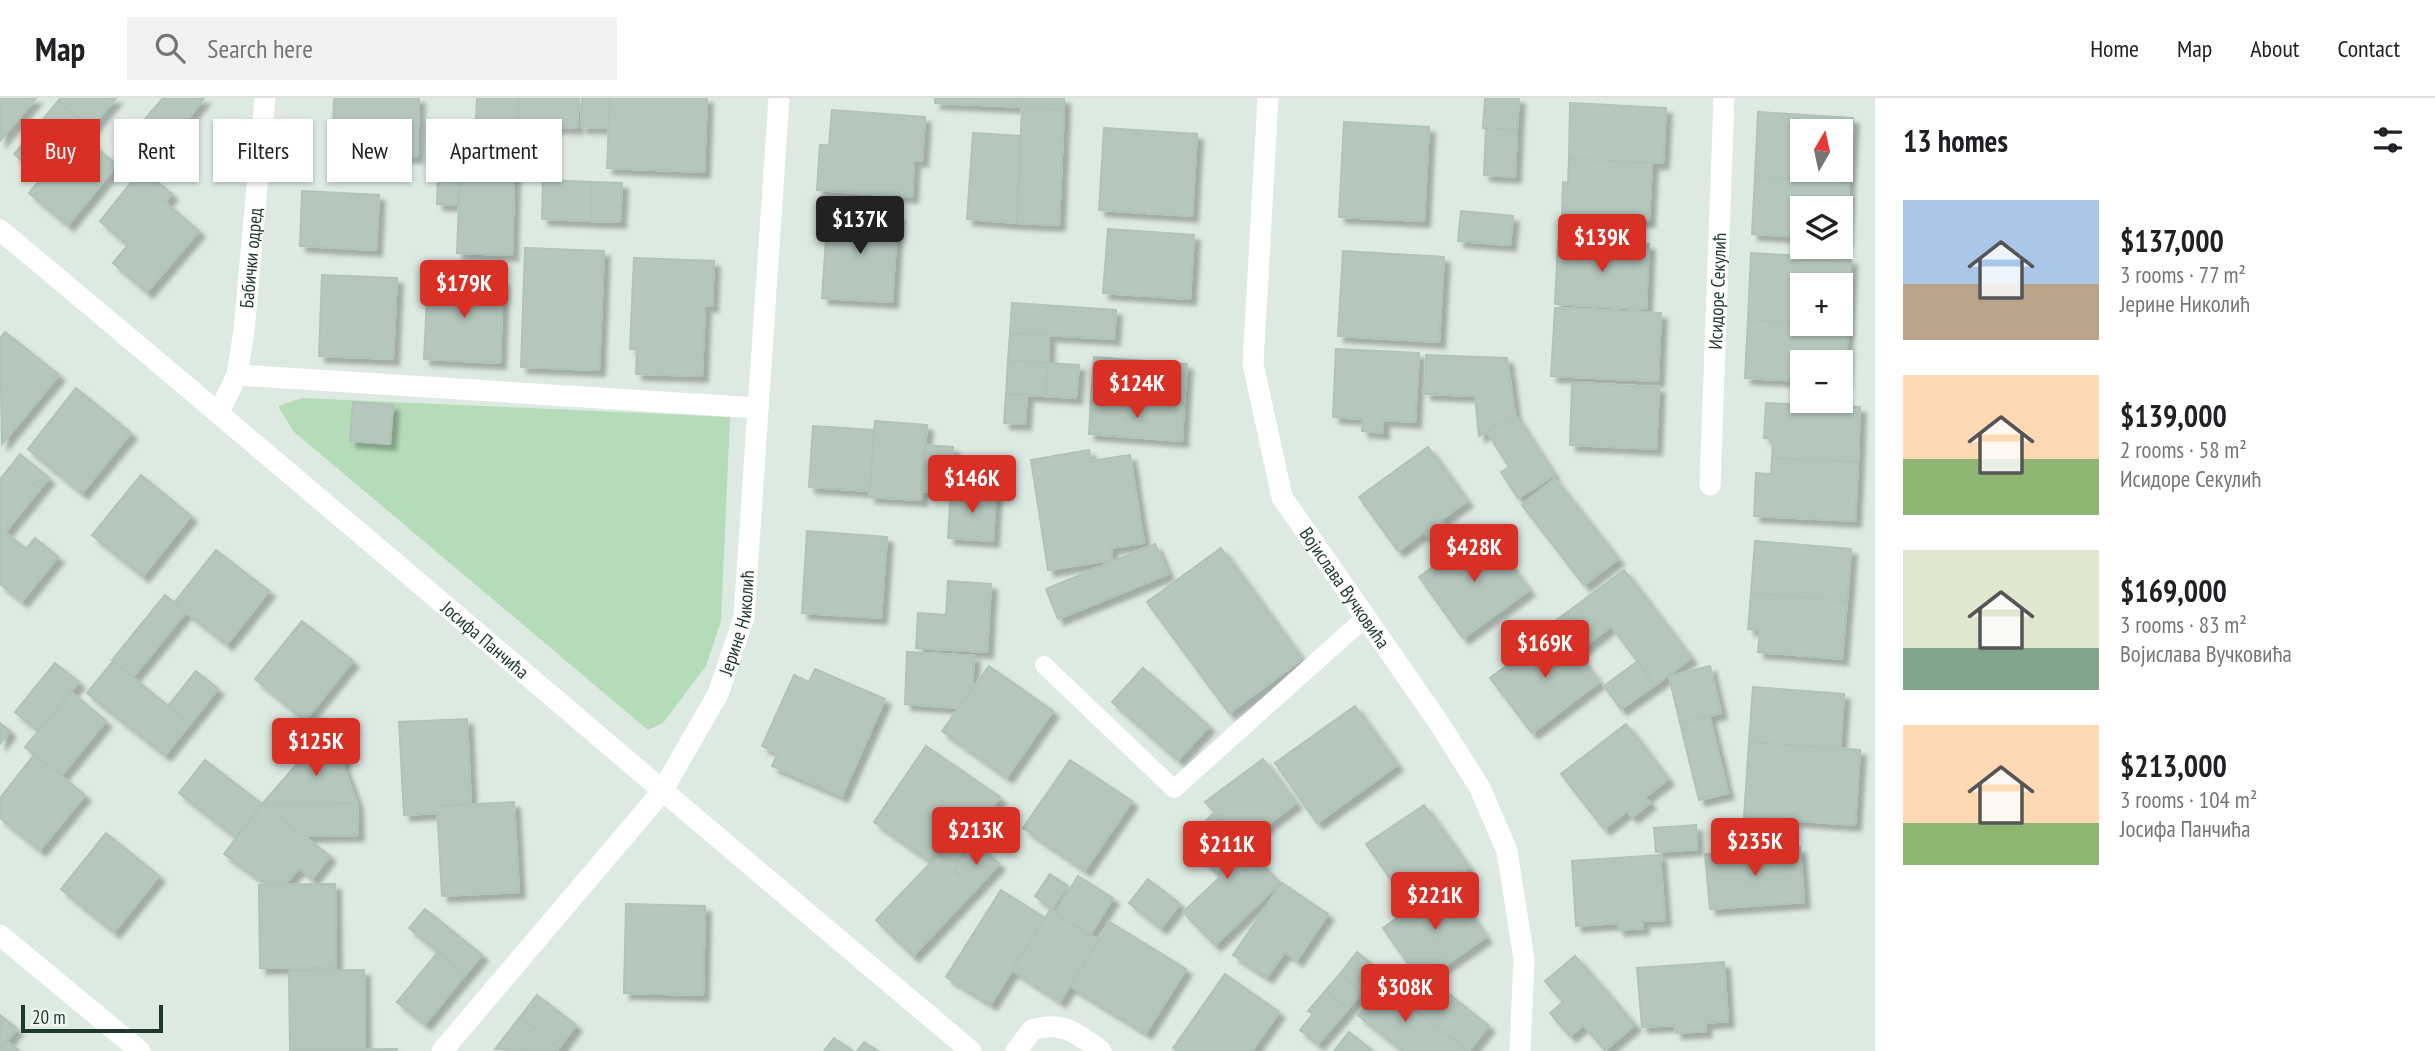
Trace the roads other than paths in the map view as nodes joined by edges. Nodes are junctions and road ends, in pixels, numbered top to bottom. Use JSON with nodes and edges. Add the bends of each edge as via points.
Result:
{"nodes":[{"id":1,"x":265,"y":98,"type":"edge"},
{"id":2,"x":779,"y":98,"type":"edge"},
{"id":3,"x":1268,"y":98,"type":"edge"},
{"id":4,"x":1724,"y":98,"type":"edge"},
{"id":5,"x":0,"y":230,"type":"edge"},
{"id":6,"x":237,"y":375,"type":"junction"},
{"id":7,"x":758,"y":408,"type":"junction"},
{"id":8,"x":219,"y":412,"type":"junction"},
{"id":9,"x":1710,"y":485,"type":"dead end"},
{"id":10,"x":1366,"y":617,"type":"junction"},
{"id":11,"x":1044,"y":665,"type":"dead end"},
{"id":12,"x":661,"y":793,"type":"junction"},
{"id":13,"x":0,"y":935,"type":"edge"},
{"id":14,"x":139,"y":1051,"type":"edge"},
{"id":15,"x":442,"y":1051,"type":"edge"},
{"id":16,"x":971,"y":1051,"type":"edge"},
{"id":17,"x":1016,"y":1051,"type":"edge"},
{"id":18,"x":1101,"y":1051,"type":"edge"},
{"id":19,"x":1520,"y":1051,"type":"edge"}],
"edges":[{"from":1,"to":6,"type":"street","name":"Бабички одред"},
{"from":2,"to":7,"type":"street","name":"Јерине Николић"},
{"from":3,"to":10,"type":"street","name":"Војислава Вучковића","via":[[1253,364],[1282,497]]},
{"from":4,"to":9,"type":"street","name":"Исидоре Секулић"},
{"from":5,"to":8,"type":"street","name":"Јосифа Панчића"},
{"from":6,"to":7,"type":"street"},
{"from":6,"to":8,"type":"street","name":"Бабички одред"},
{"from":7,"to":12,"type":"street","name":"Јерине Николић","via":[[744,617],[718,694]]},
{"from":8,"to":12,"type":"street","name":"Јосифа Панчића"},
{"from":10,"to":11,"type":"lane","via":[[1174,789]]},
{"from":10,"to":19,"type":"street","name":"Војислава Вучковића","via":[[1480,788],[1507,851],[1524,958]]},
{"from":12,"to":15,"type":"street","name":"Јерине Николић"},
{"from":12,"to":16,"type":"street","name":"Јосифа Панчића"},
{"from":13,"to":14,"type":"street"},
{"from":17,"to":18,"type":"street","via":[[1032,1030],[1055,1025],[1075,1031]]}]}
